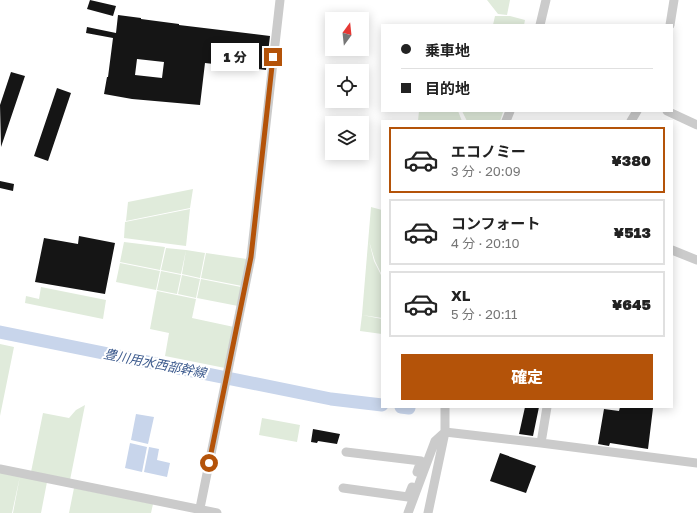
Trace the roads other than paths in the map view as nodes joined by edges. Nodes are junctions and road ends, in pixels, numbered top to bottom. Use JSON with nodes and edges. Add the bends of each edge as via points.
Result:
{"nodes":[{"id":1,"x":280,"y":0,"type":"edge"},
{"id":2,"x":546,"y":0,"type":"edge"},
{"id":3,"x":674,"y":0,"type":"edge"},
{"id":4,"x":540,"y":24,"type":"edge"},
{"id":5,"x":670,"y":24,"type":"edge"},
{"id":6,"x":669,"y":112,"type":"edge"},
{"id":7,"x":697,"y":125,"type":"edge"},
{"id":8,"x":673,"y":250,"type":"edge"},
{"id":9,"x":697,"y":260,"type":"edge"},
{"id":10,"x":445,"y":408,"type":"edge"},
{"id":11,"x":547,"y":408,"type":"edge"},
{"id":12,"x":445,"y":432,"type":"junction"},
{"id":13,"x":541,"y":443,"type":"junction"},
{"id":14,"x":346,"y":452,"type":"dead end"},
{"id":15,"x":697,"y":463,"type":"edge"},
{"id":16,"x":0,"y":469,"type":"edge"},
{"id":17,"x":343,"y":488,"type":"dead end"},
{"id":18,"x":200,"y":511,"type":"edge"},
{"id":19,"x":217,"y":513,"type":"edge"},
{"id":20,"x":408,"y":513,"type":"edge"},
{"id":21,"x":428,"y":513,"type":"edge"}],
"edges":[{"from":1,"to":18,"type":"street","via":[[251,257]]},
{"from":2,"to":4,"type":"street"},
{"from":3,"to":5,"type":"street"},
{"from":6,"to":7,"type":"street"},
{"from":8,"to":9,"type":"street"},
{"from":10,"to":12,"type":"street"},
{"from":11,"to":13,"type":"street"},
{"from":12,"to":13,"type":"street"},
{"from":12,"to":20,"type":"street","via":[[432,446]]},
{"from":12,"to":21,"type":"street"},
{"from":13,"to":15,"type":"street"},
{"from":14,"to":17,"type":"street","via":[[421,461],[408,498]]},
{"from":16,"to":18,"type":"street"},
{"from":18,"to":19,"type":"street"}]}
